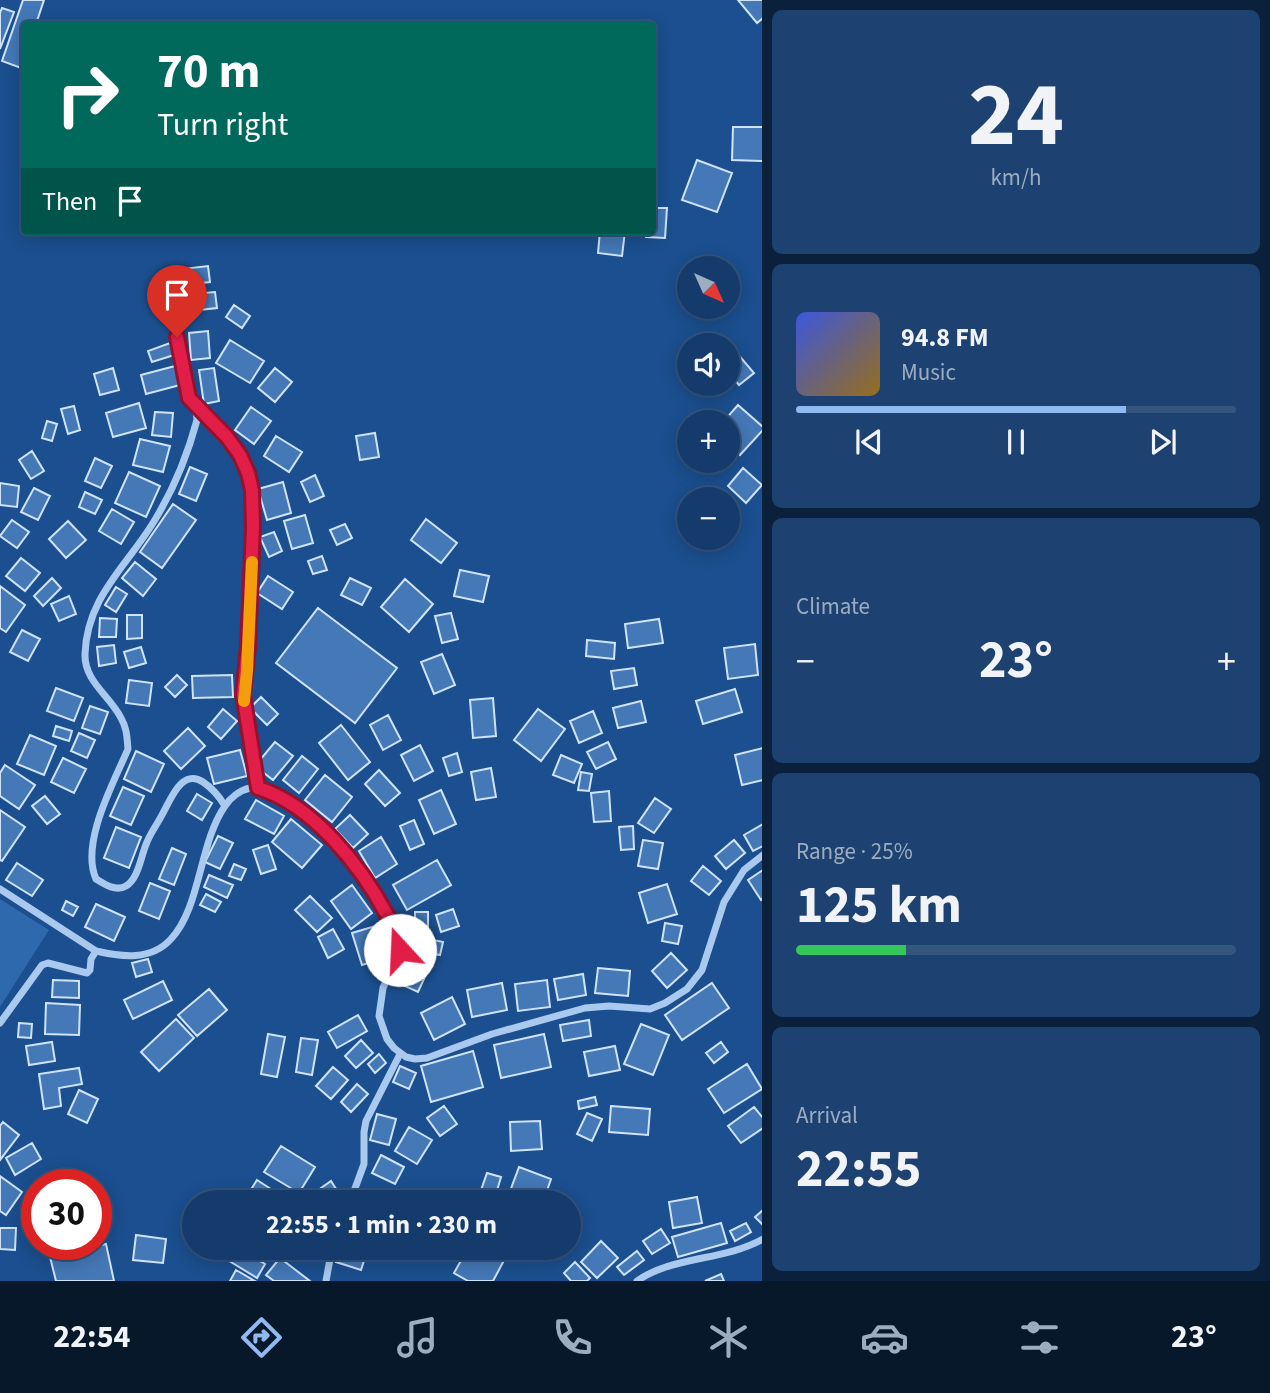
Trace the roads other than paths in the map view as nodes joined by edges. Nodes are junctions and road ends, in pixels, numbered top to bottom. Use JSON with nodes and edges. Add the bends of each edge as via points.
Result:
{"nodes":[{"id":1,"x":169,"y":298,"type":"dead end"},
{"id":2,"x":197,"y":408,"type":"junction"},
{"id":3,"x":258,"y":788,"type":"junction"},
{"id":4,"x":225,"y":806,"type":"junction"},
{"id":5,"x":762,"y":855,"type":"edge"},
{"id":6,"x":0,"y":888,"type":"edge"},
{"id":7,"x":96,"y":951,"type":"junction"},
{"id":8,"x":0,"y":1023,"type":"edge"},
{"id":9,"x":400,"y":1054,"type":"junction"},
{"id":10,"x":354,"y":1190,"type":"edge"},
{"id":11,"x":762,"y":1239,"type":"edge"},
{"id":12,"x":330,"y":1260,"type":"edge"},
{"id":13,"x":326,"y":1281,"type":"edge"},
{"id":14,"x":637,"y":1281,"type":"edge"}],
"edges":[{"from":1,"to":2,"type":"street","via":[[189,398]]},
{"from":2,"to":3,"type":"street","via":[[240,455],[252,490],[243,694]]},
{"from":2,"to":4,"type":"street","via":[[173,488],[129,559],[107,584],[86,641],[87,669],[121,716],[128,749],[98,821],[92,859],[96,878],[121,888],[131,881],[147,841],[185,780],[199,779]]},
{"from":3,"to":4,"type":"street","via":[[243,790]]},
{"from":3,"to":9,"type":"street","via":[[283,798],[324,830],[371,885],[394,927],[400,950],[383,988],[379,1016],[387,1039]]},
{"from":4,"to":7,"type":"street","via":[[181,926],[170,940],[145,955]]},
{"from":5,"to":9,"type":"street","via":[[744,870],[724,902],[702,970],[687,989],[665,1003],[650,1009],[585,1008],[428,1058]]},
{"from":6,"to":7,"type":"street"},
{"from":7,"to":8,"type":"street","via":[[87,972],[42,964]]},
{"from":9,"to":10,"type":"street","via":[[366,1121],[364,1164]]},
{"from":11,"to":14,"type":"street","via":[[734,1251],[657,1270]]},
{"from":12,"to":13,"type":"street"}]}
